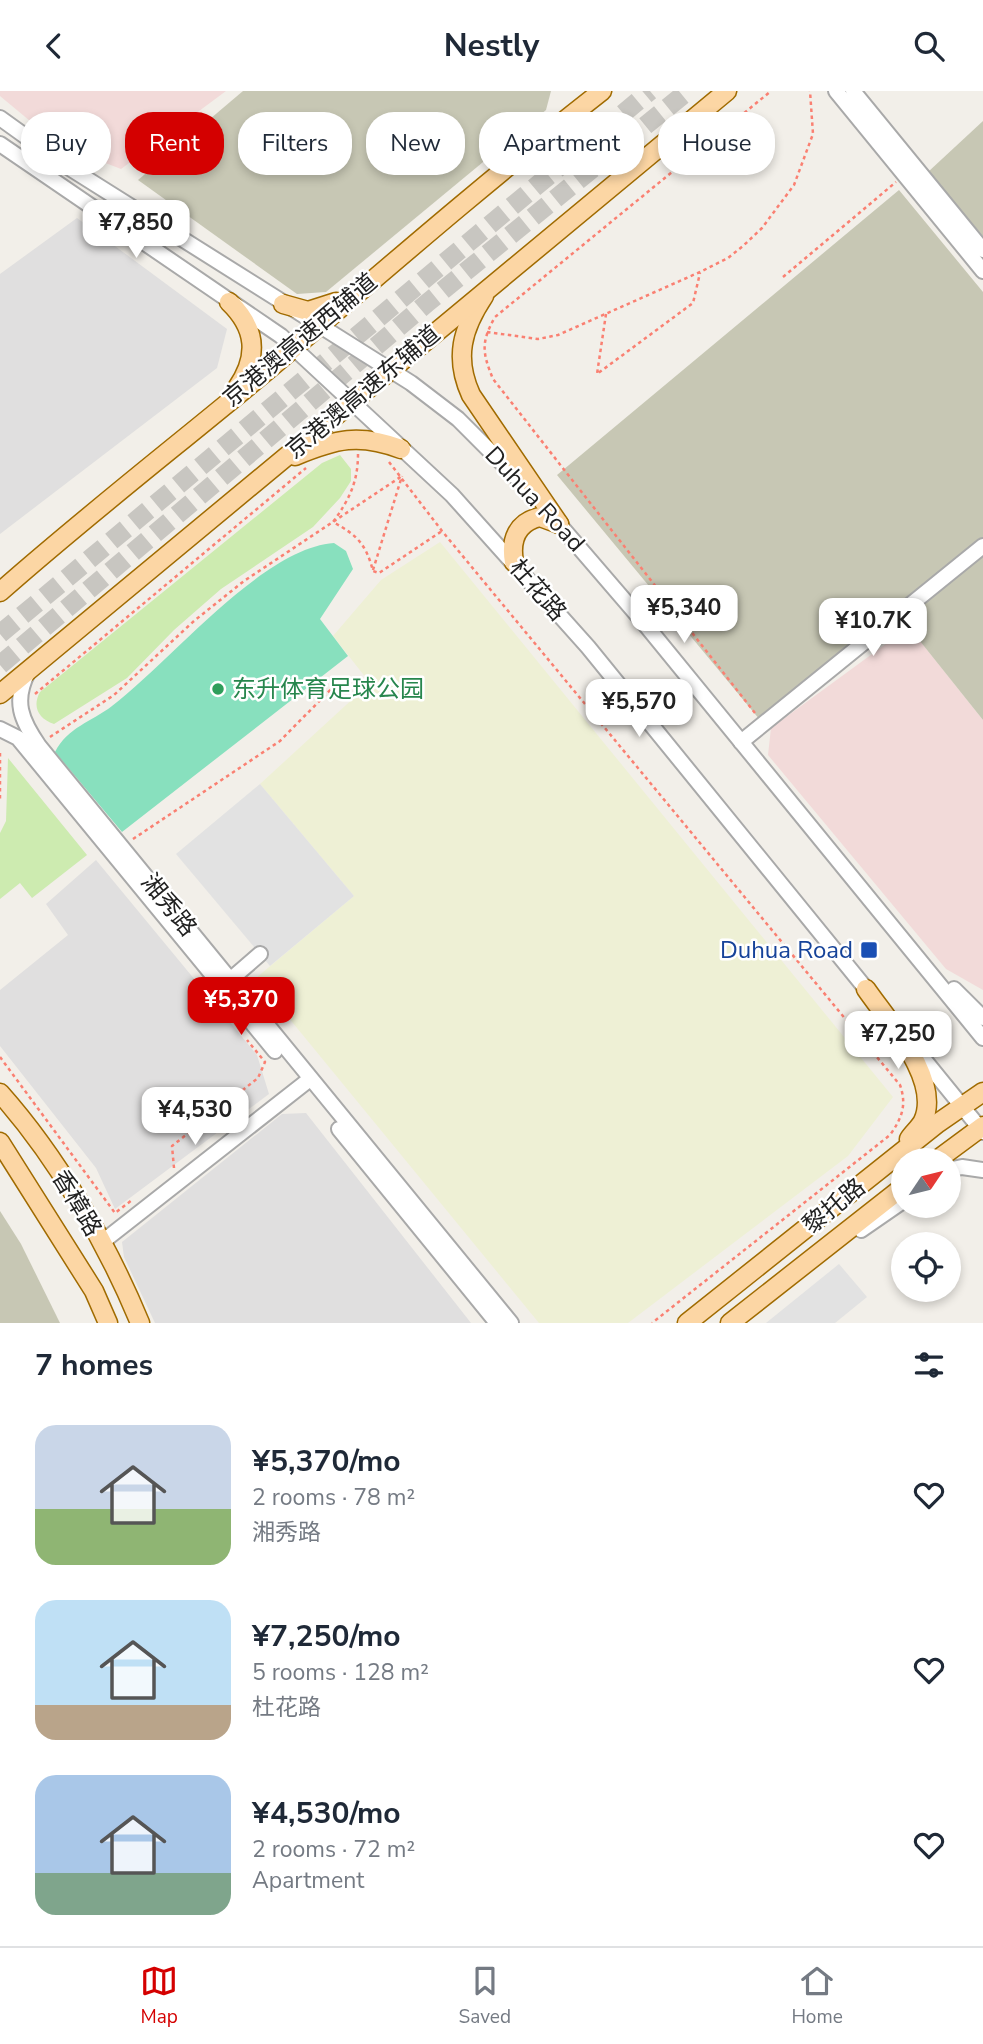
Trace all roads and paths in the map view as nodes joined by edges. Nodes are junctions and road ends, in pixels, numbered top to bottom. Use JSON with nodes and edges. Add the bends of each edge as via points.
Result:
{"nodes":[{"id":1,"x":602,"y":91,"type":"edge"},
{"id":2,"x":727,"y":91,"type":"edge"},
{"id":3,"x":771,"y":91,"type":"edge"},
{"id":4,"x":810,"y":91,"type":"edge"},
{"id":5,"x":836,"y":91,"type":"edge"},
{"id":6,"x":853,"y":91,"type":"edge"},
{"id":7,"x":0,"y":118,"type":"edge"},
{"id":8,"x":0,"y":144,"type":"edge"},
{"id":9,"x":899,"y":180,"type":"dead end"},
{"id":10,"x":983,"y":250,"type":"edge"},
{"id":11,"x":983,"y":271,"type":"edge"},
{"id":12,"x":700,"y":272,"type":"junction"},
{"id":13,"x":783,"y":277,"type":"dead end"},
{"id":14,"x":496,"y":279,"type":"junction"},
{"id":15,"x":363,"y":286,"type":"junction"},
{"id":16,"x":229,"y":302,"type":"junction"},
{"id":17,"x":283,"y":304,"type":"junction"},
{"id":18,"x":606,"y":314,"type":"junction"},
{"id":19,"x":318,"y":324,"type":"junction"},
{"id":20,"x":487,"y":332,"type":"junction"},
{"id":21,"x":294,"y":346,"type":"junction"},
{"id":22,"x":480,"y":366,"type":"dead end"},
{"id":23,"x":488,"y":366,"type":"junction"},
{"id":24,"x":390,"y":370,"type":"junction"},
{"id":25,"x":227,"y":402,"type":"junction"},
{"id":26,"x":351,"y":403,"type":"junction"},
{"id":27,"x":401,"y":449,"type":"junction"},
{"id":28,"x":347,"y":452,"type":"dead end"},
{"id":29,"x":386,"y":460,"type":"dead end"},
{"id":30,"x":313,"y":463,"type":"dead end"},
{"id":31,"x":273,"y":467,"type":"junction"},
{"id":32,"x":402,"y":476,"type":"junction"},
{"id":33,"x":333,"y":522,"type":"junction"},
{"id":34,"x":559,"y":524,"type":"junction"},
{"id":35,"x":442,"y":531,"type":"junction"},
{"id":36,"x":983,"y":546,"type":"edge"},
{"id":37,"x":514,"y":562,"type":"junction"},
{"id":38,"x":373,"y":571,"type":"junction"},
{"id":39,"x":0,"y":592,"type":"edge"},
{"id":40,"x":28,"y":670,"type":"junction"},
{"id":41,"x":342,"y":678,"type":"dead end"},
{"id":42,"x":0,"y":694,"type":"edge"},
{"id":43,"x":30,"y":703,"type":"dead end"},
{"id":44,"x":763,"y":724,"type":"junction"},
{"id":45,"x":0,"y":729,"type":"edge"},
{"id":46,"x":42,"y":730,"type":"dead end"},
{"id":47,"x":49,"y":737,"type":"junction"},
{"id":48,"x":741,"y":742,"type":"junction"},
{"id":49,"x":57,"y":748,"type":"dead end"},
{"id":50,"x":0,"y":753,"type":"edge"},
{"id":51,"x":0,"y":800,"type":"edge"},
{"id":52,"x":122,"y":847,"type":"junction"},
{"id":53,"x":905,"y":942,"type":"junction"},
{"id":54,"x":260,"y":954,"type":"dead end"},
{"id":55,"x":230,"y":980,"type":"junction"},
{"id":56,"x":866,"y":989,"type":"junction"},
{"id":57,"x":983,"y":1018,"type":"edge"},
{"id":58,"x":983,"y":1038,"type":"edge"},
{"id":59,"x":247,"y":1040,"type":"dead end"},
{"id":60,"x":0,"y":1057,"type":"edge"},
{"id":61,"x":306,"y":1082,"type":"junction"},
{"id":62,"x":983,"y":1092,"type":"edge"},
{"id":63,"x":0,"y":1093,"type":"edge"},
{"id":64,"x":962,"y":1106,"type":"junction"},
{"id":65,"x":982,"y":1129,"type":"edge"},
{"id":66,"x":0,"y":1142,"type":"edge"},
{"id":67,"x":902,"y":1148,"type":"edge"},
{"id":68,"x":907,"y":1148,"type":"edge"},
{"id":69,"x":954,"y":1148,"type":"edge"},
{"id":70,"x":891,"y":1160,"type":"edge"},
{"id":71,"x":961,"y":1167,"type":"edge"},
{"id":72,"x":983,"y":1170,"type":"edge"},
{"id":73,"x":166,"y":1175,"type":"dead end"},
{"id":74,"x":891,"y":1197,"type":"edge"},
{"id":75,"x":135,"y":1198,"type":"dead end"},
{"id":76,"x":891,"y":1209,"type":"edge"},
{"id":77,"x":101,"y":1243,"type":"junction"},
{"id":78,"x":834,"y":1243,"type":"junction"},
{"id":79,"x":108,"y":1323,"type":"edge"},
{"id":80,"x":140,"y":1323,"type":"edge"},
{"id":81,"x":497,"y":1323,"type":"edge"},
{"id":82,"x":511,"y":1323,"type":"edge"},
{"id":83,"x":652,"y":1323,"type":"edge"},
{"id":84,"x":687,"y":1323,"type":"edge"},
{"id":85,"x":730,"y":1323,"type":"edge"}],
"edges":[{"from":1,"to":15,"type":"main road","name":"京港澳高速西辅道"},
{"from":2,"to":14,"type":"main road","name":"京港澳高速东辅道"},
{"from":3,"to":20,"type":"path","via":[[495,317]]},
{"from":4,"to":12,"type":"path","via":[[813,134],[794,185],[743,246]]},
{"from":5,"to":11,"type":"street"},
{"from":6,"to":10,"type":"street"},
{"from":7,"to":17,"type":"street","name":"Duhua Road","via":[[68,167]]},
{"from":8,"to":16,"type":"street","name":"杜花路"},
{"from":9,"to":13,"type":"path"},
{"from":12,"to":18,"type":"path"},
{"from":12,"to":18,"type":"path","via":[[693,303],[597,374]]},
{"from":14,"to":24,"type":"main road","name":"京港澳高速东辅道"},
{"from":14,"to":34,"type":"main road","via":[[466,325],[460,352],[463,378]]},
{"from":15,"to":17,"type":"main road","via":[[318,310]]},
{"from":15,"to":19,"type":"main road","name":"京港澳高速西辅道"},
{"from":16,"to":21,"type":"street","name":"杜花路"},
{"from":16,"to":25,"type":"main road","via":[[251,331],[253,352],[241,383]]},
{"from":17,"to":19,"type":"street","name":"Duhua Road"},
{"from":18,"to":20,"type":"path","via":[[538,339]]},
{"from":19,"to":21,"type":"main road","name":"京港澳高速西辅道"},
{"from":19,"to":24,"type":"street","name":"Duhua Road"},
{"from":20,"to":23,"type":"path"},
{"from":21,"to":25,"type":"main road","name":"京港澳高速西辅道"},
{"from":21,"to":26,"type":"street","name":"杜花路"},
{"from":22,"to":23,"type":"path"},
{"from":23,"to":44,"type":"path","via":[[493,379]]},
{"from":24,"to":26,"type":"main road","name":"京港澳高速东辅道"},
{"from":24,"to":34,"type":"street","name":"Duhua Road","via":[[457,419]]},
{"from":25,"to":39,"type":"main road","name":"京港澳高速西辅道"},
{"from":26,"to":27,"type":"street","name":"杜花路"},
{"from":26,"to":31,"type":"main road","name":"京港澳高速东辅道"},
{"from":27,"to":31,"type":"main road","via":[[372,439],[340,440]]},
{"from":27,"to":37,"type":"street","name":"杜花路","via":[[452,495]]},
{"from":28,"to":33,"type":"path","via":[[358,453],[358,471],[351,498]]},
{"from":29,"to":32,"type":"path"},
{"from":30,"to":43,"type":"path","via":[[51,679]]},
{"from":31,"to":40,"type":"main road","name":"京港澳高速东辅道"},
{"from":32,"to":33,"type":"path"},
{"from":32,"to":35,"type":"path"},
{"from":32,"to":38,"type":"path"},
{"from":33,"to":38,"type":"path","via":[[358,535]]},
{"from":33,"to":47,"type":"path","via":[[244,581],[114,695]]},
{"from":34,"to":37,"type":"main road","via":[[540,517],[523,524],[513,541]]},
{"from":34,"to":48,"type":"street","name":"Duhua Road"},
{"from":35,"to":38,"type":"path","via":[[379,573]]},
{"from":35,"to":83,"type":"path","via":[[900,1085],[905,1101],[890,1135]]},
{"from":36,"to":44,"type":"street"},
{"from":37,"to":56,"type":"street","name":"杜花路"},
{"from":40,"to":42,"type":"main road","name":"京港澳高速东辅道"},
{"from":40,"to":52,"type":"street","name":"湘秀路","via":[[18,699],[24,724]]},
{"from":41,"to":52,"type":"path","via":[[280,741]]},
{"from":44,"to":48,"type":"street"},
{"from":45,"to":61,"type":"street","name":"湘秀路","via":[[18,738]]},
{"from":46,"to":47,"type":"path"},
{"from":47,"to":49,"type":"path"},
{"from":48,"to":53,"type":"street","name":"Duhua Road"},
{"from":50,"to":51,"type":"path"},
{"from":52,"to":55,"type":"street","name":"湘秀路"},
{"from":53,"to":57,"type":"street"},
{"from":53,"to":58,"type":"street","name":"Duhua Road"},
{"from":54,"to":55,"type":"street"},
{"from":55,"to":61,"type":"street","name":"湘秀路"},
{"from":56,"to":64,"type":"street","name":"杜花路"},
{"from":56,"to":67,"type":"main road","via":[[912,1055],[927,1091],[923,1121]]},
{"from":59,"to":73,"type":"path","via":[[265,1062],[258,1078],[172,1146],[176,1167]]},
{"from":60,"to":75,"type":"path","via":[[115,1213]]},
{"from":61,"to":77,"type":"street"},
{"from":61,"to":81,"type":"street","name":"湘秀路"},
{"from":61,"to":82,"type":"street","name":"湘秀路"},
{"from":62,"to":64,"type":"main road","name":"黎托路"},
{"from":63,"to":77,"type":"main road","name":"香樟路","via":[[32,1129]]},
{"from":64,"to":65,"type":"street","name":"杜花路"},
{"from":64,"to":68,"type":"main road","name":"黎托路"},
{"from":65,"to":69,"type":"main road"},
{"from":66,"to":79,"type":"main road","name":"香樟路","via":[[94,1291]]},
{"from":70,"to":84,"type":"main road","name":"黎托路"},
{"from":71,"to":72,"type":"street"},
{"from":74,"to":78,"type":"main road","name":"黎托路"},
{"from":76,"to":78,"type":"street"},
{"from":77,"to":80,"type":"main road","name":"香樟路"},
{"from":78,"to":85,"type":"main road","name":"黎托路"}]}
